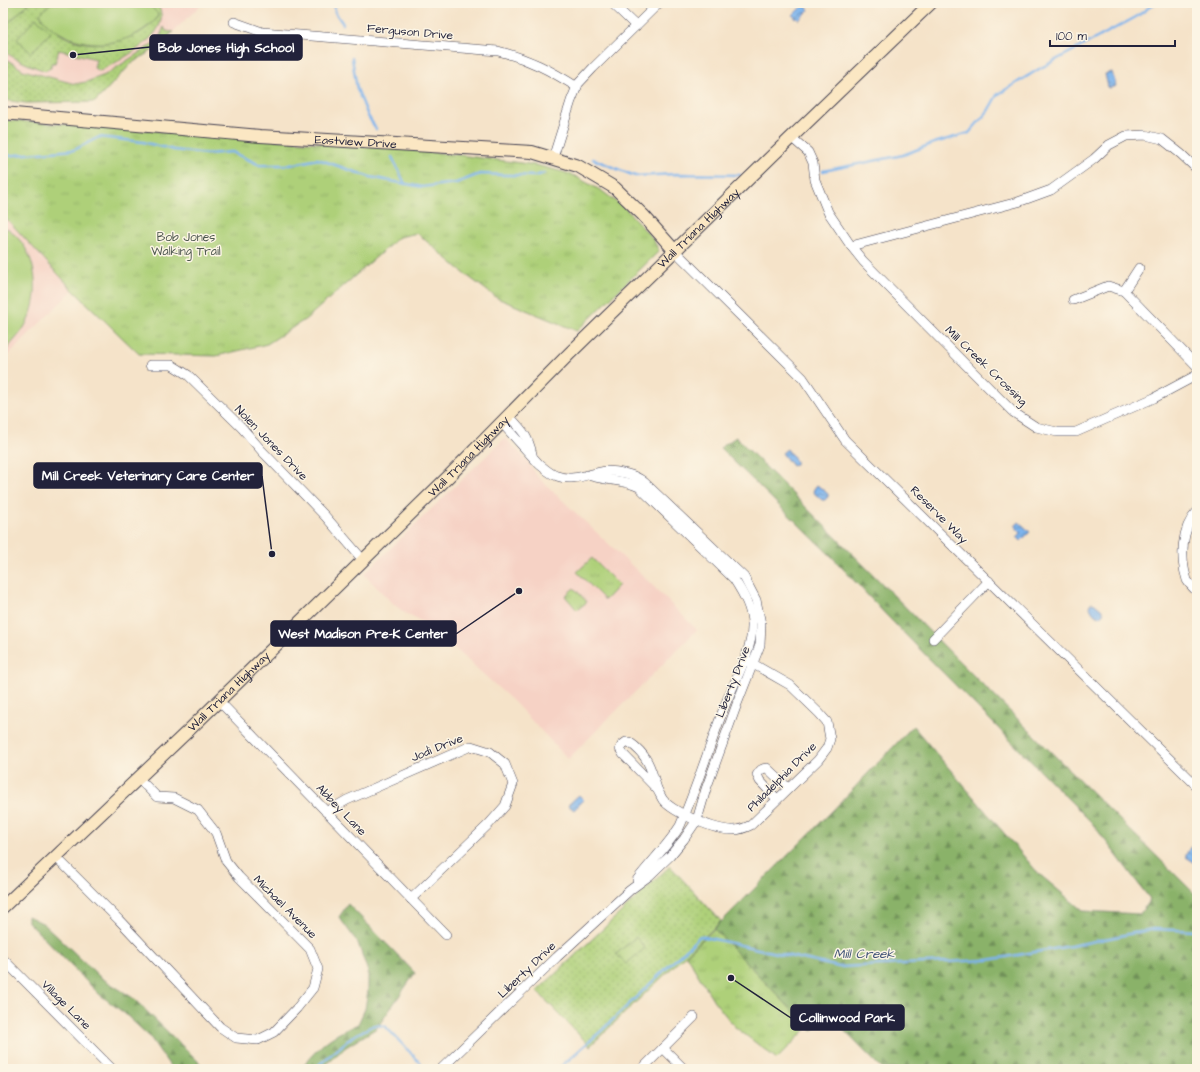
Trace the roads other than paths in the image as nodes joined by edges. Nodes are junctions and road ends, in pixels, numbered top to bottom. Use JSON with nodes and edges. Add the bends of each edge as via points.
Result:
{"nodes":[{"id":1,"x":612,"y":3,"type":"edge"},
{"id":2,"x":659,"y":3,"type":"edge"},
{"id":3,"x":931,"y":3,"type":"edge"},
{"id":4,"x":234,"y":22,"type":"dead end"},
{"id":5,"x":636,"y":26,"type":"junction"},
{"id":6,"x":577,"y":87,"type":"junction"},
{"id":7,"x":3,"y":112,"type":"edge"},
{"id":8,"x":791,"y":137,"type":"junction"},
{"id":9,"x":553,"y":158,"type":"junction"},
{"id":10,"x":1197,"y":170,"type":"edge"},
{"id":11,"x":851,"y":246,"type":"junction"},
{"id":12,"x":675,"y":251,"type":"junction"},
{"id":13,"x":1139,"y":268,"type":"dead end"},
{"id":14,"x":1124,"y":291,"type":"junction"},
{"id":15,"x":1073,"y":300,"type":"dead end"},
{"id":16,"x":150,"y":365,"type":"dead end"},
{"id":17,"x":1197,"y":366,"type":"edge"},
{"id":18,"x":1197,"y":375,"type":"edge"},
{"id":19,"x":505,"y":419,"type":"junction"},
{"id":20,"x":589,"y":476,"type":"junction"},
{"id":21,"x":1197,"y":512,"type":"edge"},
{"id":22,"x":363,"y":560,"type":"junction"},
{"id":23,"x":989,"y":581,"type":"junction"},
{"id":24,"x":1197,"y":592,"type":"edge"},
{"id":25,"x":933,"y":638,"type":"dead end"},
{"id":26,"x":744,"y":659,"type":"junction"},
{"id":27,"x":753,"y":664,"type":"junction"},
{"id":28,"x":219,"y":701,"type":"junction"},
{"id":29,"x":138,"y":778,"type":"junction"},
{"id":30,"x":1197,"y":786,"type":"edge"},
{"id":31,"x":788,"y":788,"type":"junction"},
{"id":32,"x":658,"y":789,"type":"junction"},
{"id":33,"x":777,"y":799,"type":"junction"},
{"id":34,"x":326,"y":812,"type":"junction"},
{"id":35,"x":685,"y":815,"type":"junction"},
{"id":36,"x":696,"y":820,"type":"junction"},
{"id":37,"x":56,"y":858,"type":"junction"},
{"id":38,"x":630,"y":890,"type":"junction"},
{"id":39,"x":411,"y":898,"type":"junction"},
{"id":40,"x":3,"y":908,"type":"edge"},
{"id":41,"x":446,"y":935,"type":"dead end"},
{"id":42,"x":3,"y":959,"type":"edge"},
{"id":43,"x":694,"y":1017,"type":"dead end"},
{"id":44,"x":663,"y":1048,"type":"junction"},
{"id":45,"x":112,"y":1069,"type":"edge"},
{"id":46,"x":441,"y":1069,"type":"edge"},
{"id":47,"x":642,"y":1069,"type":"edge"},
{"id":48,"x":684,"y":1069,"type":"edge"}],
"edges":[{"from":1,"to":5,"type":"street"},
{"from":2,"to":5,"type":"street"},
{"from":3,"to":8,"type":"main road","name":"Wall Triana Highway"},
{"from":4,"to":6,"type":"street","name":"Ferguson Drive","via":[[262,32],[498,51],[520,57],[549,70]]},
{"from":5,"to":6,"type":"street"},
{"from":6,"to":9,"type":"street"},
{"from":7,"to":9,"type":"main road","name":"Eastview Drive","via":[[260,136],[532,152]]},
{"from":8,"to":11,"type":"street","name":"Mill Creek Crossing","via":[[808,152],[813,163],[815,180],[828,212]]},
{"from":8,"to":12,"type":"main road","name":"Wall Triana Highway"},
{"from":9,"to":12,"type":"main road","name":"Eastview Drive","via":[[578,166],[615,188]]},
{"from":10,"to":11,"type":"street","via":[[1162,139],[1145,134],[1126,136],[1109,145],[1051,190],[1018,202]]},
{"from":11,"to":18,"type":"street","name":"Mill Creek Crossing","via":[[1013,412],[1036,427],[1057,432],[1076,432],[1154,398]]},
{"from":12,"to":19,"type":"main road","name":"Wall Triana Highway"},
{"from":12,"to":23,"type":"street","name":"Reserve Way","via":[[803,378],[845,440]]},
{"from":13,"to":14,"type":"street"},
{"from":14,"to":15,"type":"street","via":[[1108,286]]},
{"from":14,"to":17,"type":"street"},
{"from":16,"to":22,"type":"street","name":"Nolen Jones Drive","via":[[172,365],[188,375],[242,428]]},
{"from":19,"to":20,"type":"street","name":"Liberty Drive","via":[[525,434],[530,442],[532,455],[546,470],[565,478]]},
{"from":19,"to":22,"type":"main road","name":"Wall Triana Highway"},
{"from":20,"to":26,"type":"street","name":"Liberty Drive","via":[[623,481],[639,488],[734,579],[748,605],[753,626]]},
{"from":20,"to":27,"type":"street","name":"Liberty Drive","via":[[605,471],[639,478],[744,577],[756,600],[761,624],[760,644]]},
{"from":21,"to":24,"type":"street","via":[[1183,539],[1182,559],[1188,581]]},
{"from":22,"to":28,"type":"main road","name":"Wall Triana Highway"},
{"from":23,"to":25,"type":"street"},
{"from":23,"to":30,"type":"street","name":"Reserve Way"},
{"from":26,"to":27,"type":"street","name":"Philadelphia Drive"},
{"from":26,"to":35,"type":"street","name":"Liberty Drive"},
{"from":27,"to":31,"type":"street","name":"Philadelphia Drive","via":[[790,685],[827,722],[830,738],[827,748]]},
{"from":27,"to":36,"type":"street","name":"Liberty Drive"},
{"from":28,"to":29,"type":"main road","name":"Wall Triana Highway"},
{"from":28,"to":34,"type":"street","name":"Abbey Lane"},
{"from":29,"to":37,"type":"main road","name":"Wall Triana Highway"},
{"from":29,"to":37,"type":"street","name":"Michael Avenue","via":[[157,797],[174,798],[198,810],[216,833],[226,861],[310,949],[318,969],[313,988],[274,1032],[258,1040],[236,1038],[220,1027],[119,920]]},
{"from":31,"to":33,"type":"street","name":"Philadelphia Drive"},
{"from":31,"to":33,"type":"street","via":[[767,768],[760,770],[757,775],[760,781]]},
{"from":32,"to":32,"type":"street","via":[[623,754],[620,749],[622,745],[629,742],[645,756]]},
{"from":32,"to":35,"type":"street","name":"Philadelphia Drive","via":[[663,800]]},
{"from":33,"to":36,"type":"street","name":"Philadelphia Drive","via":[[751,825],[743,829],[717,828]]},
{"from":34,"to":39,"type":"street","name":"Abbey Lane"},
{"from":34,"to":39,"type":"street","name":"Jodi Drive","via":[[347,800],[471,746],[490,752],[505,764],[513,784],[505,806]]},
{"from":35,"to":36,"type":"street","name":"Philadelphia Drive"},
{"from":35,"to":38,"type":"street","name":"Liberty Drive","via":[[671,840]]},
{"from":36,"to":38,"type":"street","name":"Liberty Drive","via":[[670,856]]},
{"from":37,"to":40,"type":"main road","name":"Wall Triana Highway"},
{"from":38,"to":46,"type":"street","name":"Liberty Drive","via":[[556,957]]},
{"from":39,"to":41,"type":"street","name":"Abbey Lane"},
{"from":42,"to":45,"type":"street","name":"Village Lane"},
{"from":43,"to":44,"type":"street"},
{"from":44,"to":47,"type":"street"},
{"from":44,"to":48,"type":"street"}]}
